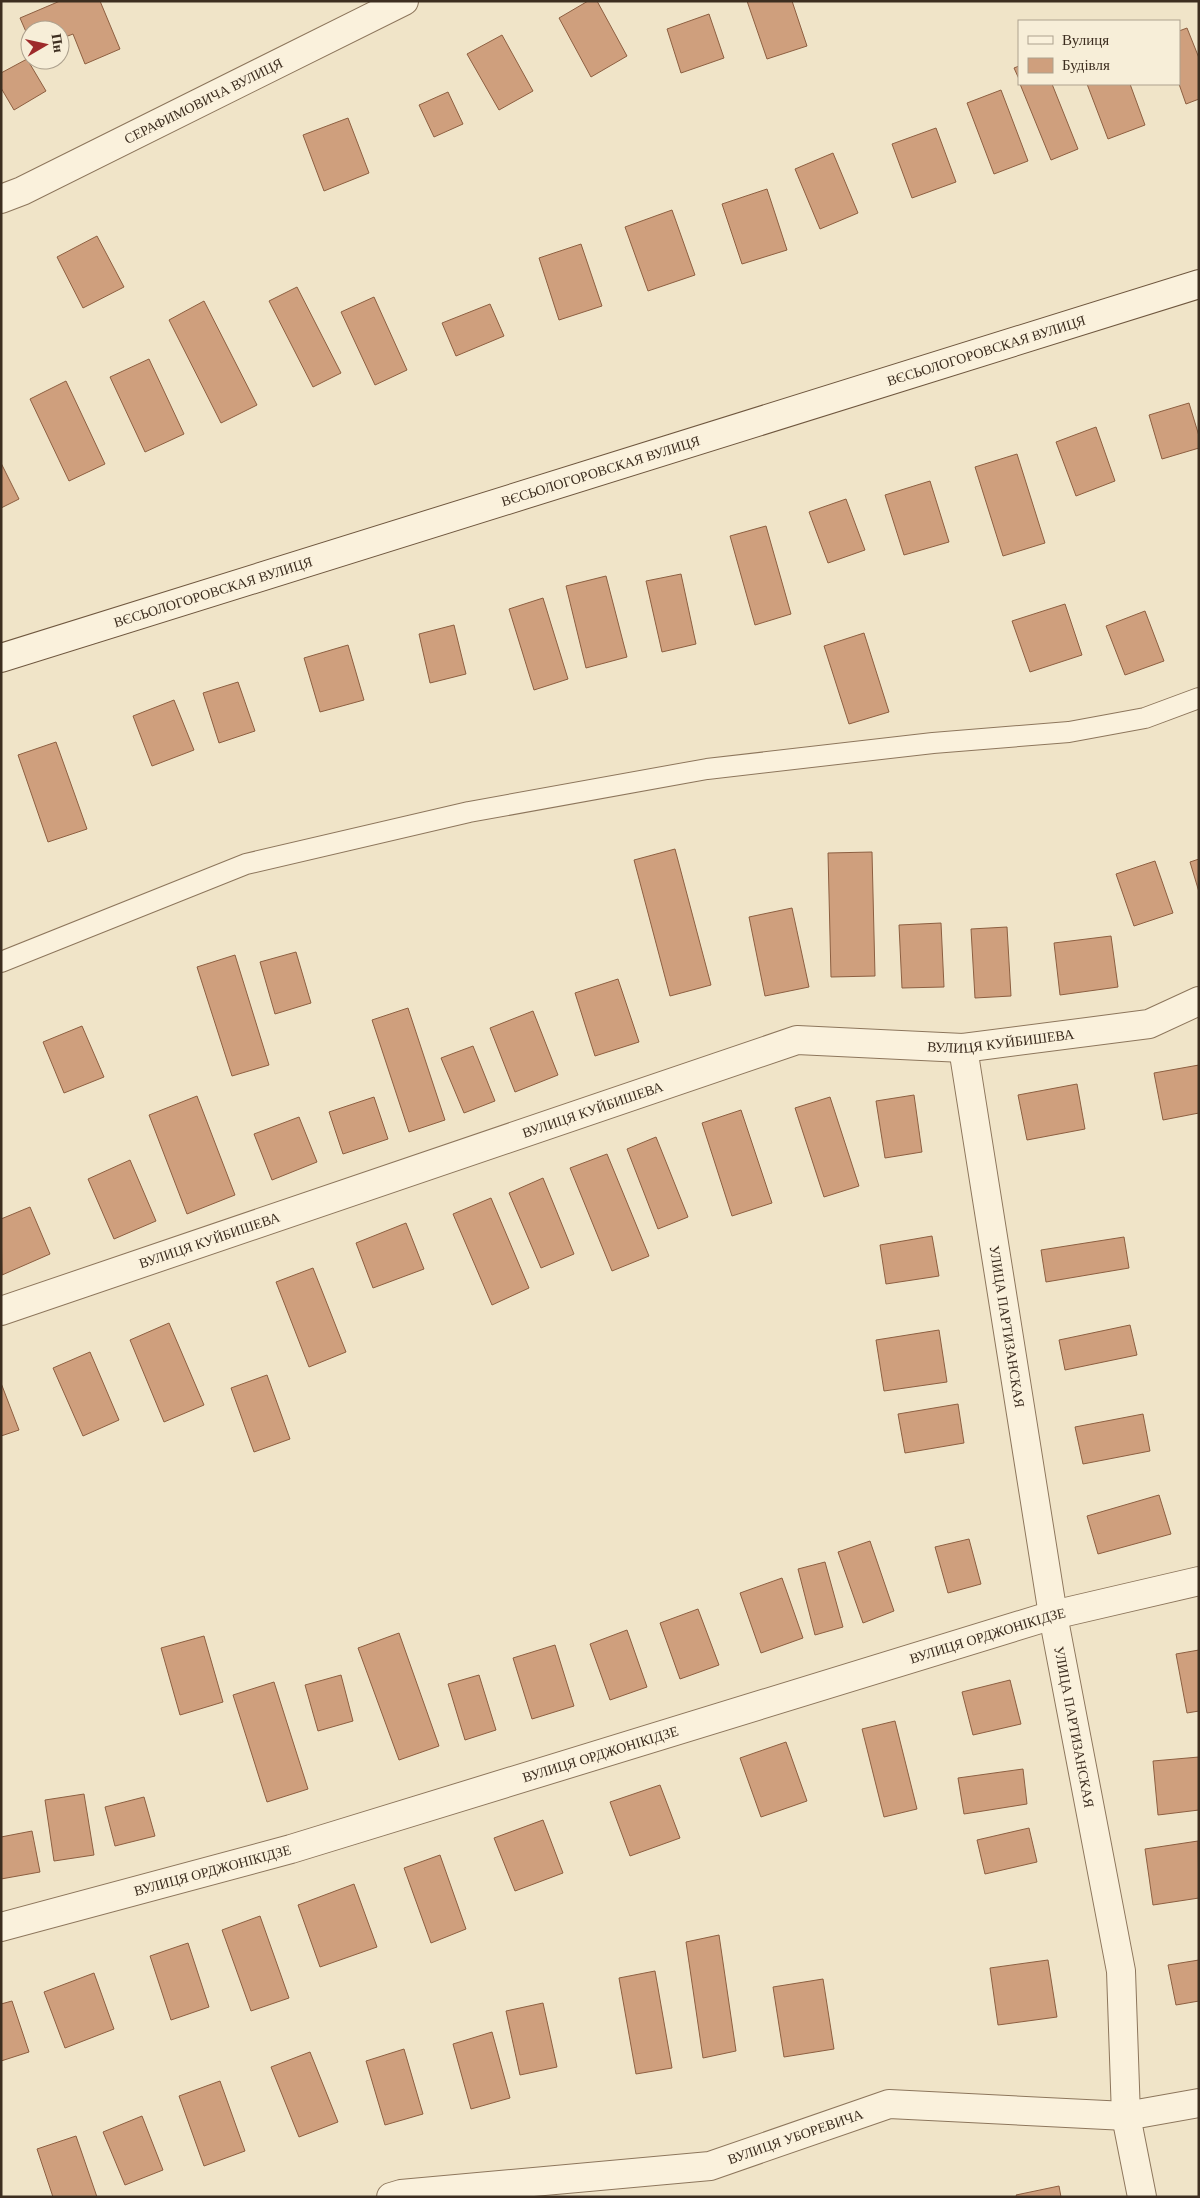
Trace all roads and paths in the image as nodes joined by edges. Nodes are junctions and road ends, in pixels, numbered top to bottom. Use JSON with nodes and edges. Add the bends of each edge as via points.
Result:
{"nodes":[{"id":1,"x":404,"y":1,"type":"edge"},
{"id":2,"x":1,"y":199,"type":"edge"},
{"id":3,"x":1199,"y":284,"type":"edge"},
{"id":4,"x":1,"y":658,"type":"edge"},
{"id":5,"x":1199,"y":698,"type":"edge"},
{"id":6,"x":1,"y":962,"type":"edge"},
{"id":7,"x":1199,"y":1001,"type":"edge"},
{"id":8,"x":962,"y":1048,"type":"junction"},
{"id":9,"x":1,"y":1312,"type":"edge"},
{"id":10,"x":1199,"y":1581,"type":"edge"},
{"id":11,"x":1053,"y":1614,"type":"junction"},
{"id":12,"x":1,"y":1927,"type":"edge"},
{"id":13,"x":1199,"y":2103,"type":"edge"},
{"id":14,"x":1126,"y":2116,"type":"junction"},
{"id":15,"x":391,"y":2197,"type":"edge"},
{"id":16,"x":1142,"y":2197,"type":"edge"}],
"edges":[{"from":1,"to":2,"type":"street","name":"СЕРАФИМОВИЧА ВУЛИЦЯ"},
{"from":3,"to":4,"type":"street","name":"ВЄСЬОЛОГОРОВСКАЯ ВУЛИЦЯ"},
{"from":5,"to":6,"type":"lane","via":[[1145,718],[1069,732],[933,743],[707,769],[469,812],[246,864]]},
{"from":7,"to":8,"type":"street","name":"ВУЛИЦЯ КУЙБИШЕВА","via":[[1149,1024]]},
{"from":8,"to":9,"type":"street","name":"ВУЛИЦЯ КУЙБИШЕВА","via":[[797,1040]]},
{"from":8,"to":11,"type":"street","name":"УЛИЦА ПАРТИЗАНСКАЯ"},
{"from":10,"to":11,"type":"street","name":"ВУЛИЦЯ ОРДЖОНІКІДЗЕ"},
{"from":11,"to":12,"type":"street","name":"ВУЛИЦЯ ОРДЖОНІКІДЗЕ","via":[[291,1849]]},
{"from":11,"to":14,"type":"street","name":"УЛИЦА ПАРТИЗАНСКАЯ","via":[[1121,1971]]},
{"from":13,"to":14,"type":"street","name":"ВУЛИЦЯ УБОРЕВИЧА"},
{"from":14,"to":15,"type":"street","name":"ВУЛИЦЯ УБОРЕВИЧА","via":[[889,2104],[710,2166]]},
{"from":14,"to":16,"type":"street","name":"УЛИЦА ПАРТИЗАНСКАЯ"}]}
